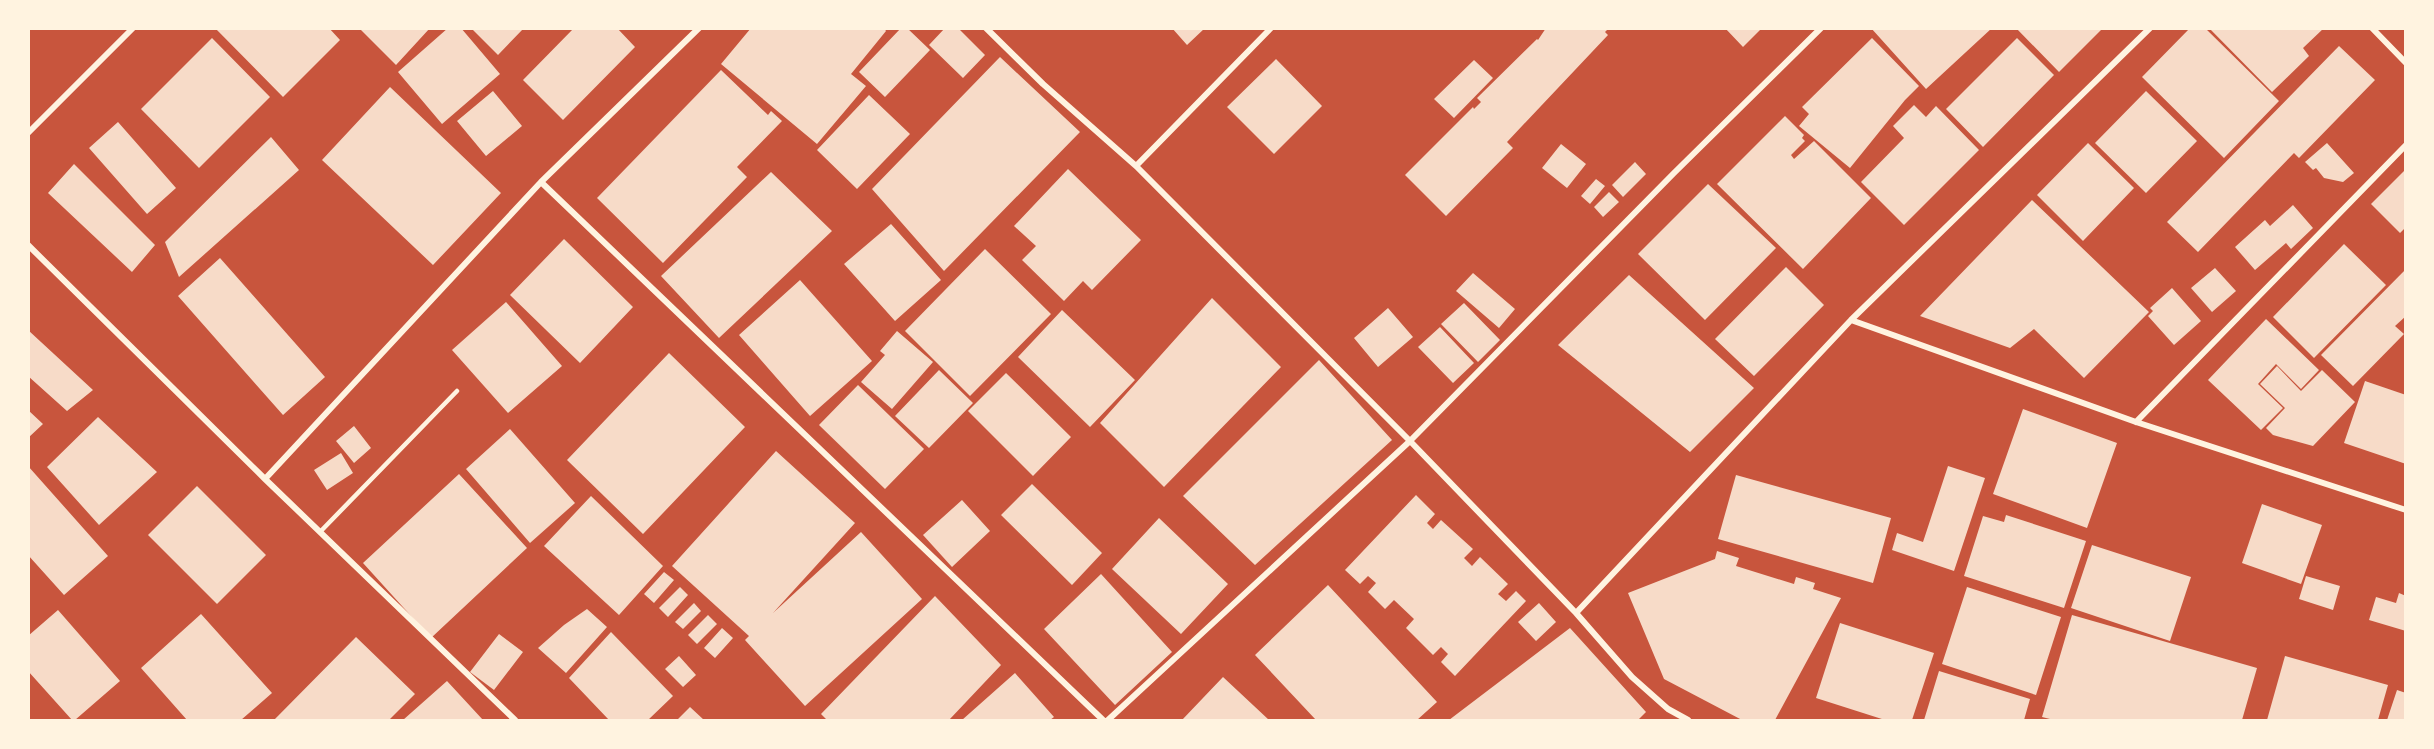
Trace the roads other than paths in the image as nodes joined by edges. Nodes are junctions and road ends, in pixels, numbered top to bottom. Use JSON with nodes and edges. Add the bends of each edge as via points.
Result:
{"nodes":[{"id":1,"x":133,"y":28,"type":"edge"},
{"id":2,"x":699,"y":28,"type":"edge"},
{"id":3,"x":986,"y":28,"type":"edge"},
{"id":4,"x":1271,"y":28,"type":"edge"},
{"id":5,"x":1821,"y":28,"type":"edge"},
{"id":6,"x":2150,"y":28,"type":"edge"},
{"id":7,"x":2372,"y":28,"type":"edge"},
{"id":8,"x":2406,"y":63,"type":"edge"},
{"id":9,"x":28,"y":133,"type":"edge"},
{"id":10,"x":2406,"y":145,"type":"edge"},
{"id":11,"x":1136,"y":166,"type":"junction"},
{"id":12,"x":541,"y":182,"type":"junction"},
{"id":13,"x":28,"y":245,"type":"edge"},
{"id":14,"x":1851,"y":320,"type":"junction"},
{"id":15,"x":457,"y":392,"type":"dead end"},
{"id":16,"x":2136,"y":422,"type":"junction"},
{"id":17,"x":1410,"y":441,"type":"junction"},
{"id":18,"x":265,"y":479,"type":"junction"},
{"id":19,"x":2406,"y":510,"type":"edge"},
{"id":20,"x":320,"y":532,"type":"junction"},
{"id":21,"x":1576,"y":614,"type":"junction"},
{"id":22,"x":515,"y":720,"type":"edge"},
{"id":23,"x":1105,"y":720,"type":"edge"},
{"id":24,"x":1688,"y":720,"type":"edge"}],
"edges":[{"from":1,"to":9,"type":"street"},
{"from":2,"to":12,"type":"street"},
{"from":3,"to":11,"type":"street"},
{"from":4,"to":11,"type":"street"},
{"from":5,"to":17,"type":"street"},
{"from":6,"to":14,"type":"street"},
{"from":7,"to":8,"type":"street"},
{"from":10,"to":16,"type":"street"},
{"from":11,"to":17,"type":"street"},
{"from":12,"to":18,"type":"street"},
{"from":12,"to":23,"type":"street"},
{"from":13,"to":18,"type":"street"},
{"from":14,"to":16,"type":"street"},
{"from":14,"to":21,"type":"street"},
{"from":15,"to":20,"type":"lane"},
{"from":16,"to":19,"type":"street"},
{"from":17,"to":21,"type":"street"},
{"from":17,"to":23,"type":"street"},
{"from":18,"to":20,"type":"street"},
{"from":20,"to":22,"type":"street"},
{"from":21,"to":24,"type":"street","via":[[1632,677],[1668,709]]}]}
